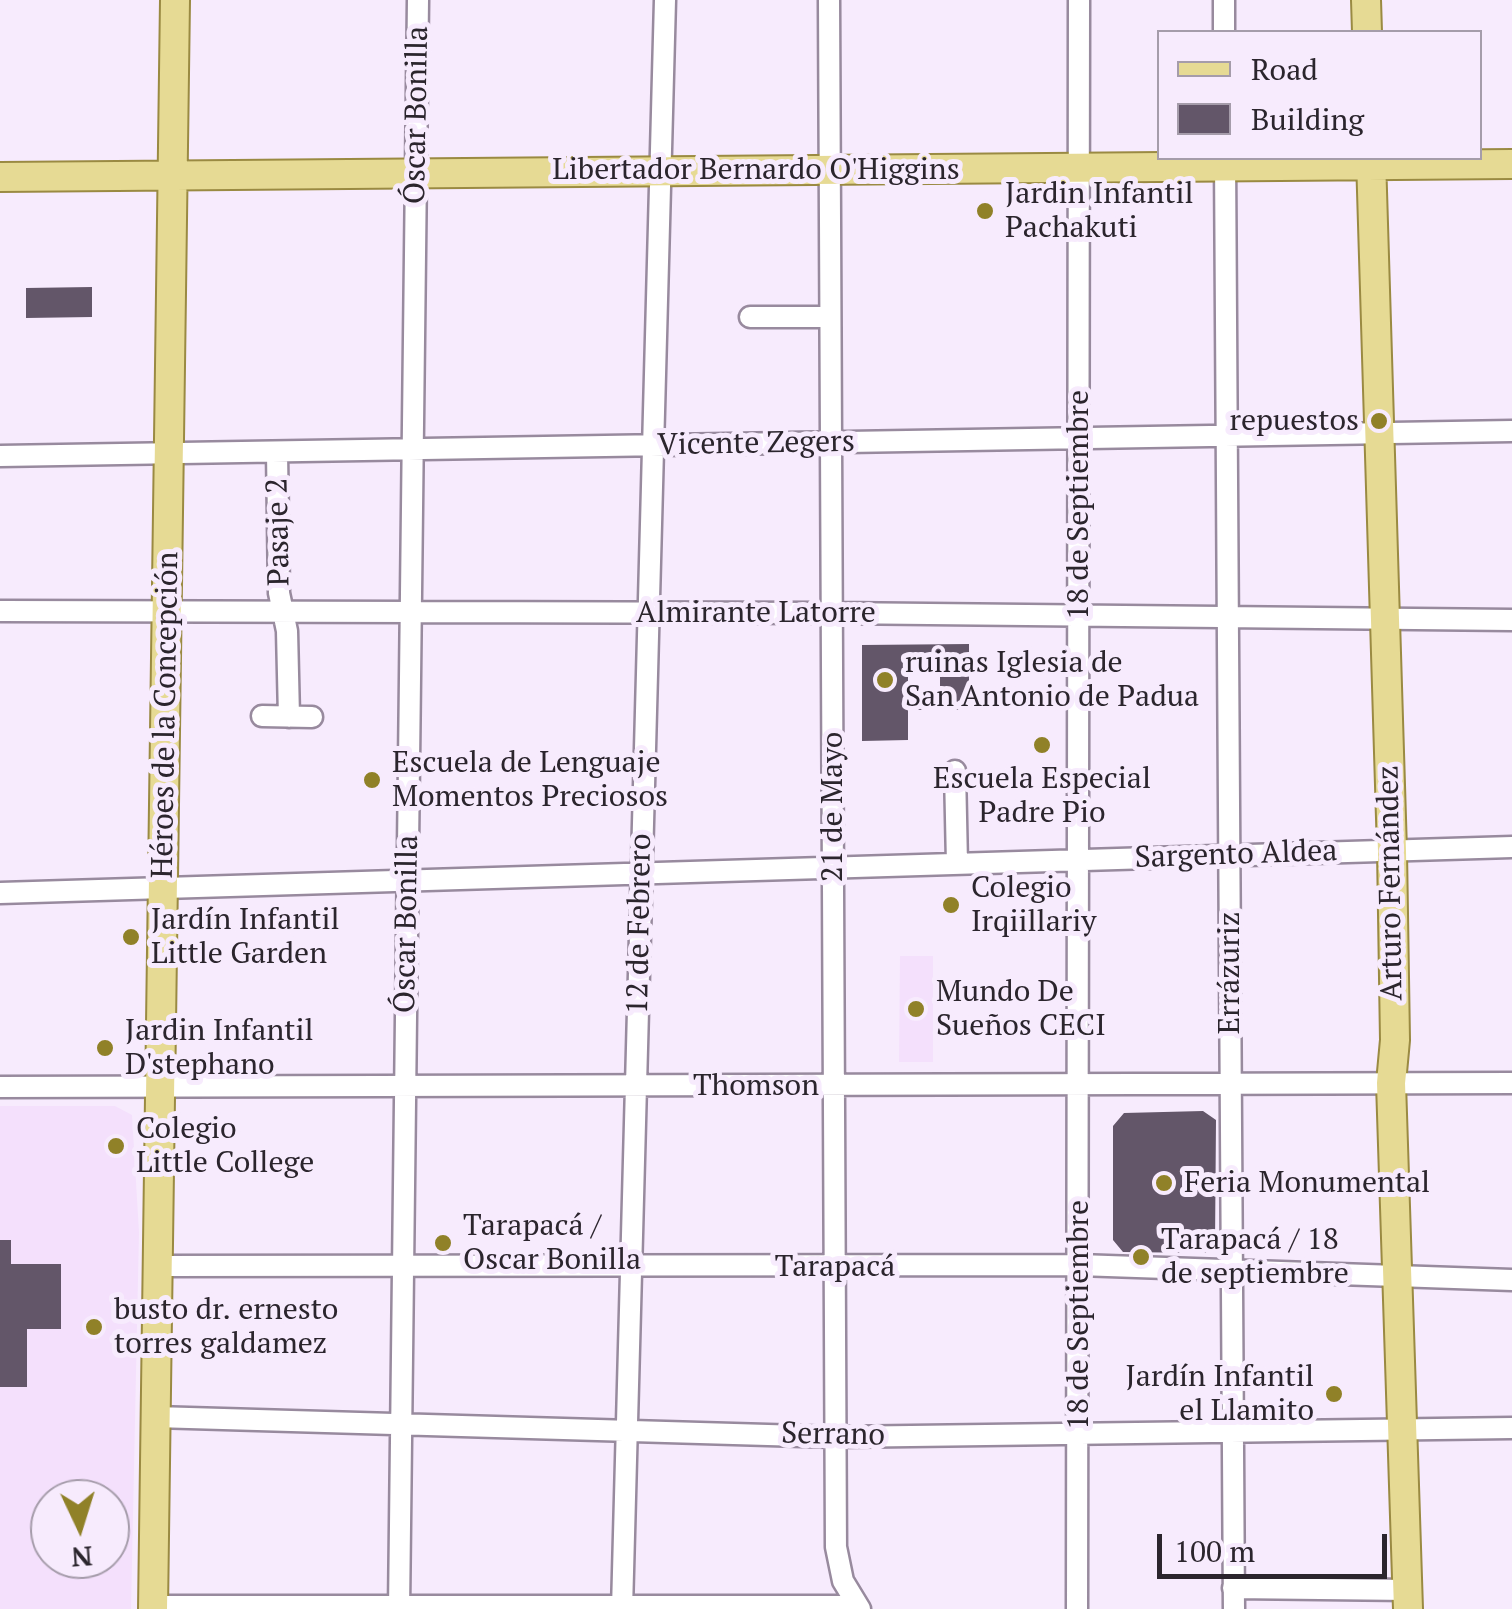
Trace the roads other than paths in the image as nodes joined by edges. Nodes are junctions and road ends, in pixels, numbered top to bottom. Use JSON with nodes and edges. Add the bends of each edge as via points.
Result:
{"nodes":[{"id":1,"x":175,"y":0,"type":"edge"},
{"id":2,"x":418,"y":0,"type":"edge"},
{"id":3,"x":664,"y":0,"type":"edge"},
{"id":4,"x":830,"y":0,"type":"edge"},
{"id":5,"x":1078,"y":0,"type":"edge"},
{"id":6,"x":1224,"y":0,"type":"edge"},
{"id":7,"x":1366,"y":0,"type":"edge"},
{"id":8,"x":1224,"y":30,"type":"edge"},
{"id":9,"x":1367,"y":30,"type":"edge"},
{"id":10,"x":1371,"y":161,"type":"edge"},
{"id":11,"x":1225,"y":162,"type":"edge"},
{"id":12,"x":1512,"y":164,"type":"edge"},
{"id":13,"x":1079,"y":167,"type":"junction"},
{"id":14,"x":830,"y":169,"type":"junction"},
{"id":15,"x":660,"y":171,"type":"junction"},
{"id":16,"x":416,"y":172,"type":"junction"},
{"id":17,"x":173,"y":175,"type":"junction"},
{"id":18,"x":0,"y":177,"type":"edge"},
{"id":19,"x":750,"y":317,"type":"dead end"},
{"id":20,"x":830,"y":317,"type":"junction"},
{"id":21,"x":1512,"y":431,"type":"edge"},
{"id":22,"x":1379,"y":434,"type":"junction"},
{"id":23,"x":1226,"y":436,"type":"junction"},
{"id":24,"x":1078,"y":438,"type":"junction"},
{"id":25,"x":831,"y":443,"type":"junction"},
{"id":26,"x":653,"y":446,"type":"junction"},
{"id":27,"x":413,"y":450,"type":"junction"},
{"id":28,"x":277,"y":452,"type":"junction"},
{"id":29,"x":170,"y":454,"type":"junction"},
{"id":30,"x":0,"y":456,"type":"edge"},
{"id":31,"x":0,"y":612,"type":"edge"},
{"id":32,"x":168,"y":612,"type":"junction"},
{"id":33,"x":283,"y":612,"type":"junction"},
{"id":34,"x":411,"y":612,"type":"junction"},
{"id":35,"x":648,"y":612,"type":"junction"},
{"id":36,"x":832,"y":612,"type":"junction"},
{"id":37,"x":1079,"y":615,"type":"junction"},
{"id":38,"x":1228,"y":616,"type":"junction"},
{"id":39,"x":1384,"y":618,"type":"junction"},
{"id":40,"x":1512,"y":620,"type":"edge"},
{"id":41,"x":262,"y":716,"type":"dead end"},
{"id":42,"x":289,"y":717,"type":"junction"},
{"id":43,"x":312,"y":717,"type":"dead end"},
{"id":44,"x":955,"y":771,"type":"dead end"},
{"id":45,"x":1512,"y":848,"type":"edge"},
{"id":46,"x":1392,"y":850,"type":"junction"},
{"id":47,"x":1229,"y":855,"type":"junction"},
{"id":48,"x":1079,"y":860,"type":"junction"},
{"id":49,"x":957,"y":864,"type":"junction"},
{"id":50,"x":833,"y":868,"type":"junction"},
{"id":51,"x":641,"y":874,"type":"junction"},
{"id":52,"x":408,"y":882,"type":"junction"},
{"id":53,"x":164,"y":890,"type":"junction"},
{"id":54,"x":0,"y":893,"type":"edge"},
{"id":55,"x":1512,"y":1083,"type":"edge"},
{"id":56,"x":1079,"y":1084,"type":"junction"},
{"id":57,"x":1230,"y":1084,"type":"junction"},
{"id":58,"x":1391,"y":1084,"type":"junction"},
{"id":59,"x":636,"y":1086,"type":"junction"},
{"id":60,"x":834,"y":1086,"type":"junction"},
{"id":61,"x":405,"y":1087,"type":"junction"},
{"id":62,"x":0,"y":1088,"type":"edge"},
{"id":63,"x":159,"y":1088,"type":"junction"},
{"id":64,"x":1079,"y":1265,"type":"junction"},
{"id":65,"x":157,"y":1266,"type":"junction"},
{"id":66,"x":403,"y":1267,"type":"junction"},
{"id":67,"x":631,"y":1267,"type":"junction"},
{"id":68,"x":836,"y":1267,"type":"junction"},
{"id":69,"x":1232,"y":1270,"type":"junction"},
{"id":70,"x":1398,"y":1276,"type":"junction"},
{"id":71,"x":1512,"y":1280,"type":"edge"},
{"id":72,"x":155,"y":1417,"type":"junction"},
{"id":73,"x":401,"y":1424,"type":"junction"},
{"id":74,"x":1512,"y":1428,"type":"edge"},
{"id":75,"x":626,"y":1430,"type":"junction"},
{"id":76,"x":1402,"y":1430,"type":"junction"},
{"id":77,"x":1233,"y":1432,"type":"junction"},
{"id":78,"x":1079,"y":1434,"type":"junction"},
{"id":79,"x":836,"y":1436,"type":"junction"},
{"id":80,"x":1234,"y":1598,"type":"edge"},
{"id":81,"x":1408,"y":1600,"type":"edge"},
{"id":82,"x":859,"y":1607,"type":"edge"},
{"id":83,"x":153,"y":1608,"type":"edge"},
{"id":84,"x":399,"y":1608,"type":"edge"},
{"id":85,"x":622,"y":1608,"type":"edge"},
{"id":86,"x":1077,"y":1609,"type":"edge"}],
"edges":[{"from":1,"to":17,"type":"main road","name":"Héroes de la Concepción"},
{"from":2,"to":16,"type":"street","name":"Óscar Bonilla"},
{"from":3,"to":15,"type":"street","name":"12 de Febrero"},
{"from":4,"to":14,"type":"street","name":"21 de Mayo"},
{"from":5,"to":13,"type":"street","name":"18 de Septiembre"},
{"from":6,"to":8,"type":"street"},
{"from":7,"to":9,"type":"main road"},
{"from":10,"to":11,"type":"main road","name":"Libertador Bernardo O'Higgins"},
{"from":10,"to":12,"type":"main road","name":"Libertador Bernardo O'Higgins"},
{"from":10,"to":22,"type":"main road","name":"Arturo Fernández"},
{"from":11,"to":13,"type":"main road","name":"Libertador Bernardo O'Higgins"},
{"from":11,"to":23,"type":"street","name":"Errázuriz"},
{"from":13,"to":14,"type":"main road","name":"Libertador Bernardo O'Higgins"},
{"from":13,"to":24,"type":"street","name":"18 de Septiembre"},
{"from":14,"to":15,"type":"main road","name":"Libertador Bernardo O'Higgins"},
{"from":14,"to":20,"type":"street","name":"21 de Mayo"},
{"from":15,"to":16,"type":"main road","name":"Libertador Bernardo O'Higgins"},
{"from":15,"to":26,"type":"street","name":"12 de Febrero"},
{"from":16,"to":17,"type":"main road","name":"Libertador Bernardo O'Higgins"},
{"from":16,"to":27,"type":"street","name":"Óscar Bonilla"},
{"from":17,"to":18,"type":"main road","name":"Libertador Bernardo O'Higgins"},
{"from":17,"to":29,"type":"main road","name":"Héroes de la Concepción"},
{"from":19,"to":20,"type":"street"},
{"from":20,"to":25,"type":"street","name":"21 de Mayo"},
{"from":21,"to":22,"type":"street","name":"Vicente Zegers"},
{"from":22,"to":23,"type":"street","name":"Vicente Zegers"},
{"from":22,"to":39,"type":"main road","name":"Arturo Fernández"},
{"from":23,"to":24,"type":"street","name":"Vicente Zegers"},
{"from":23,"to":38,"type":"street","name":"Errázuriz"},
{"from":24,"to":25,"type":"street","name":"Vicente Zegers"},
{"from":24,"to":37,"type":"street","name":"18 de Septiembre"},
{"from":25,"to":26,"type":"street","name":"Vicente Zegers"},
{"from":25,"to":36,"type":"street","name":"21 de Mayo"},
{"from":26,"to":27,"type":"street","name":"Vicente Zegers"},
{"from":26,"to":35,"type":"street","name":"12 de Febrero"},
{"from":27,"to":28,"type":"street","name":"Vicente Zegers"},
{"from":27,"to":34,"type":"street","name":"Óscar Bonilla"},
{"from":28,"to":29,"type":"street","name":"Vicente Zegers"},
{"from":28,"to":33,"type":"street","name":"Pasaje 2"},
{"from":29,"to":30,"type":"street","name":"Vicente Zegers"},
{"from":29,"to":32,"type":"main road","name":"Héroes de la Concepción"},
{"from":31,"to":32,"type":"street","name":"Almirante Latorre"},
{"from":32,"to":33,"type":"street","name":"Almirante Latorre"},
{"from":32,"to":53,"type":"main road","name":"Héroes de la Concepción"},
{"from":33,"to":34,"type":"street","name":"Almirante Latorre"},
{"from":33,"to":42,"type":"street","name":"Pasaje 2"},
{"from":34,"to":35,"type":"street","name":"Almirante Latorre"},
{"from":34,"to":52,"type":"street","name":"Óscar Bonilla"},
{"from":35,"to":36,"type":"street","name":"Almirante Latorre"},
{"from":35,"to":51,"type":"street","name":"12 de Febrero"},
{"from":36,"to":37,"type":"street","name":"Almirante Latorre"},
{"from":36,"to":50,"type":"street","name":"21 de Mayo"},
{"from":37,"to":38,"type":"street","name":"Almirante Latorre"},
{"from":37,"to":48,"type":"street","name":"18 de Septiembre"},
{"from":38,"to":39,"type":"street","name":"Almirante Latorre"},
{"from":38,"to":47,"type":"street","name":"Errázuriz"},
{"from":39,"to":40,"type":"street","name":"Almirante Latorre"},
{"from":39,"to":46,"type":"main road","name":"Arturo Fernández"},
{"from":41,"to":42,"type":"street"},
{"from":42,"to":43,"type":"street"},
{"from":44,"to":49,"type":"street"},
{"from":45,"to":46,"type":"street","name":"Sargento Aldea"},
{"from":46,"to":47,"type":"street","name":"Sargento Aldea"},
{"from":46,"to":58,"type":"main road","name":"Arturo Fernández"},
{"from":47,"to":48,"type":"street","name":"Sargento Aldea"},
{"from":47,"to":57,"type":"street","name":"Errázuriz"},
{"from":48,"to":49,"type":"street","name":"Sargento Aldea"},
{"from":48,"to":56,"type":"street","name":"18 de Septiembre"},
{"from":49,"to":50,"type":"street","name":"Sargento Aldea"},
{"from":50,"to":51,"type":"street","name":"Sargento Aldea"},
{"from":50,"to":60,"type":"street","name":"21 de Mayo"},
{"from":51,"to":52,"type":"street","name":"Sargento Aldea"},
{"from":51,"to":59,"type":"street","name":"12 de Febrero"},
{"from":52,"to":53,"type":"street","name":"Sargento Aldea"},
{"from":52,"to":61,"type":"street","name":"Óscar Bonilla"},
{"from":53,"to":54,"type":"street","name":"Sargento Aldea"},
{"from":53,"to":63,"type":"main road","name":"Héroes de la Concepción"},
{"from":55,"to":58,"type":"street","name":"Thomson"},
{"from":56,"to":57,"type":"street","name":"Thomson"},
{"from":56,"to":60,"type":"street","name":"Thomson"},
{"from":56,"to":64,"type":"street","name":"18 de Septiembre"},
{"from":57,"to":58,"type":"street","name":"Thomson"},
{"from":57,"to":69,"type":"street","name":"Errázuriz"},
{"from":58,"to":70,"type":"main road","name":"Arturo Fernández"},
{"from":59,"to":60,"type":"street","name":"Thomson"},
{"from":59,"to":61,"type":"street","name":"Thomson"},
{"from":59,"to":67,"type":"street","name":"12 de Febrero"},
{"from":60,"to":68,"type":"street","name":"21 de Mayo"},
{"from":61,"to":63,"type":"street","name":"Thomson"},
{"from":61,"to":66,"type":"street","name":"Óscar Bonilla"},
{"from":62,"to":63,"type":"street","name":"Thomson"},
{"from":63,"to":65,"type":"main road","name":"Héroes de la Concepción"},
{"from":64,"to":68,"type":"street","name":"Tarapacá"},
{"from":64,"to":69,"type":"street","name":"Tarapacá"},
{"from":64,"to":78,"type":"street","name":"18 de Septiembre"},
{"from":65,"to":66,"type":"street","name":"Tarapacá"},
{"from":65,"to":72,"type":"main road","name":"Héroes de la Concepción"},
{"from":66,"to":67,"type":"street","name":"Tarapacá"},
{"from":66,"to":73,"type":"street","name":"Óscar Bonilla"},
{"from":67,"to":68,"type":"street","name":"Tarapacá"},
{"from":67,"to":75,"type":"street","name":"12 de Febrero"},
{"from":68,"to":79,"type":"street","name":"21 de Mayo"},
{"from":69,"to":70,"type":"street","name":"Tarapacá"},
{"from":69,"to":77,"type":"street","name":"Errázuriz"},
{"from":70,"to":71,"type":"street","name":"Tarapacá"},
{"from":70,"to":76,"type":"main road","name":"Arturo Fernández"},
{"from":72,"to":73,"type":"street","name":"Serrano"},
{"from":72,"to":83,"type":"main road","name":"Héroes de la Concepción"},
{"from":73,"to":75,"type":"street","name":"Serrano"},
{"from":73,"to":84,"type":"street","name":"Óscar Bonilla"},
{"from":74,"to":76,"type":"street","name":"Serrano"},
{"from":75,"to":79,"type":"street","name":"Serrano"},
{"from":75,"to":85,"type":"street","name":"12 de Febrero"},
{"from":76,"to":77,"type":"street","name":"Serrano"},
{"from":76,"to":81,"type":"main road","name":"Arturo Fernández"},
{"from":77,"to":78,"type":"street","name":"Serrano"},
{"from":77,"to":80,"type":"street","name":"Errázuriz"},
{"from":78,"to":79,"type":"street","name":"Serrano"},
{"from":78,"to":86,"type":"street","name":"18 de Septiembre"},
{"from":79,"to":82,"type":"street","name":"21 de Mayo","via":[[838,1559]]},
{"from":80,"to":81,"type":"street"},
{"from":82,"to":85,"type":"street"},
{"from":83,"to":84,"type":"street"},
{"from":84,"to":85,"type":"street"}]}
